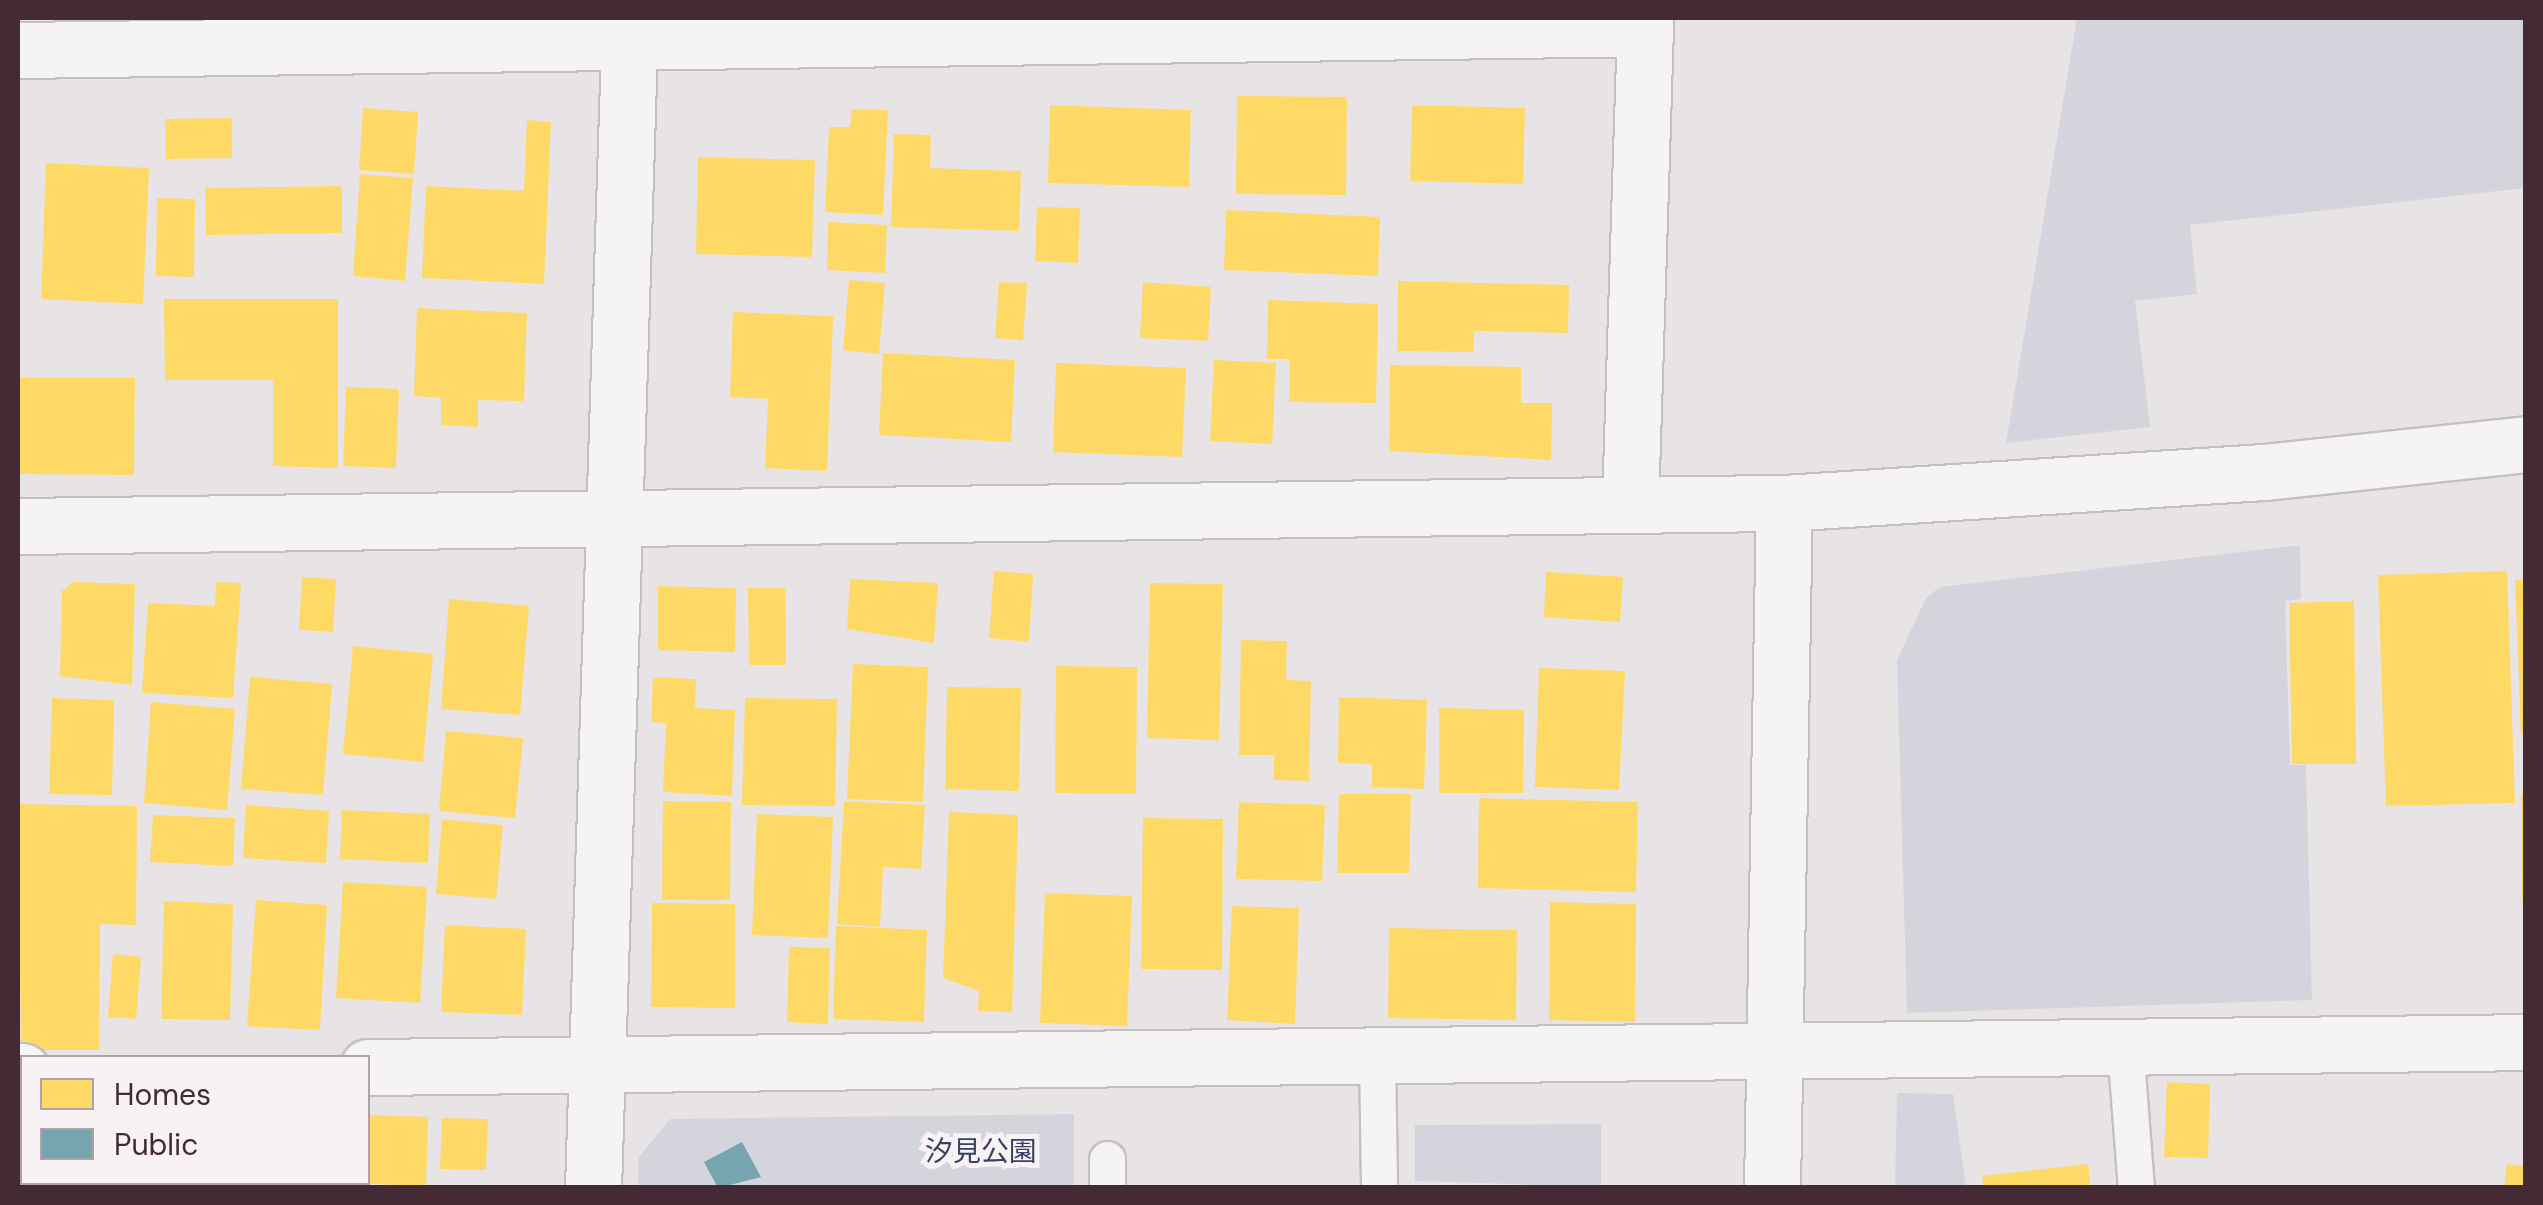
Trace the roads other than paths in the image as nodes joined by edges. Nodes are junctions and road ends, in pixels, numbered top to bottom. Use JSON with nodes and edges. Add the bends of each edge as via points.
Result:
{"nodes":[{"id":1,"x":1645,"y":22,"type":"edge"},
{"id":2,"x":630,"y":30,"type":"edge"},
{"id":3,"x":18,"y":50,"type":"edge"},
{"id":4,"x":2526,"y":444,"type":"edge"},
{"id":5,"x":1784,"y":503,"type":"junction"},
{"id":6,"x":1630,"y":504,"type":"junction"},
{"id":7,"x":614,"y":518,"type":"junction"},
{"id":8,"x":18,"y":526,"type":"edge"},
{"id":9,"x":2526,"y":1042,"type":"edge"},
{"id":10,"x":2126,"y":1046,"type":"junction"},
{"id":11,"x":1774,"y":1050,"type":"junction"},
{"id":12,"x":1377,"y":1056,"type":"junction"},
{"id":13,"x":597,"y":1064,"type":"junction"},
{"id":14,"x":370,"y":1067,"type":"edge"},
{"id":15,"x":593,"y":1188,"type":"edge"},
{"id":16,"x":1379,"y":1188,"type":"edge"},
{"id":17,"x":1772,"y":1188,"type":"edge"},
{"id":18,"x":2136,"y":1188,"type":"edge"}],
"edges":[{"from":1,"to":2,"type":"street"},
{"from":1,"to":6,"type":"street"},
{"from":2,"to":3,"type":"street"},
{"from":2,"to":7,"type":"street"},
{"from":4,"to":5,"type":"street","via":[[2266,472]]},
{"from":5,"to":6,"type":"street"},
{"from":5,"to":11,"type":"street"},
{"from":6,"to":7,"type":"street"},
{"from":7,"to":8,"type":"street"},
{"from":7,"to":13,"type":"street"},
{"from":9,"to":10,"type":"street"},
{"from":10,"to":11,"type":"street"},
{"from":10,"to":18,"type":"lane"},
{"from":11,"to":12,"type":"street"},
{"from":11,"to":17,"type":"street"},
{"from":12,"to":13,"type":"street"},
{"from":12,"to":16,"type":"lane"},
{"from":13,"to":14,"type":"street"},
{"from":13,"to":15,"type":"street"}]}
